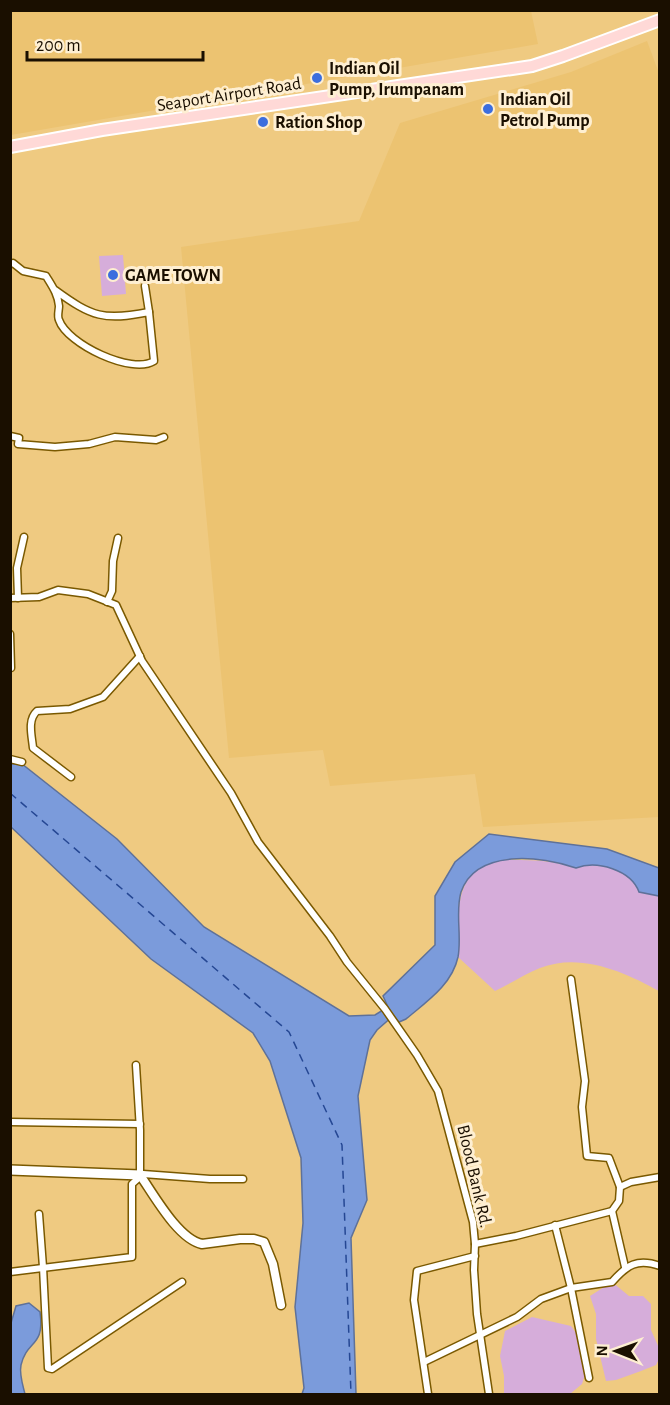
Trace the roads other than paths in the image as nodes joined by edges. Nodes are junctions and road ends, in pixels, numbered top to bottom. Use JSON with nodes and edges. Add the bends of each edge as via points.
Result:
{"nodes":[{"id":1,"x":660,"y":20,"type":"edge"},
{"id":2,"x":10,"y":147,"type":"edge"},
{"id":3,"x":10,"y":264,"type":"edge"},
{"id":4,"x":145,"y":286,"type":"dead end"},
{"id":5,"x":55,"y":290,"type":"junction"},
{"id":6,"x":69,"y":301,"type":"junction"},
{"id":7,"x":59,"y":306,"type":"junction"},
{"id":8,"x":149,"y":312,"type":"junction"},
{"id":9,"x":10,"y":436,"type":"edge"},
{"id":10,"x":164,"y":437,"type":"dead end"},
{"id":11,"x":24,"y":537,"type":"dead end"},
{"id":12,"x":118,"y":538,"type":"dead end"},
{"id":13,"x":14,"y":598,"type":"edge"},
{"id":14,"x":107,"y":602,"type":"junction"},
{"id":15,"x":10,"y":634,"type":"edge"},
{"id":16,"x":140,"y":656,"type":"junction"},
{"id":17,"x":11,"y":668,"type":"edge"},
{"id":18,"x":10,"y":759,"type":"edge"},
{"id":19,"x":22,"y":762,"type":"dead end"},
{"id":20,"x":71,"y":777,"type":"dead end"},
{"id":21,"x":571,"y":979,"type":"dead end"},
{"id":22,"x":136,"y":1065,"type":"dead end"},
{"id":23,"x":10,"y":1122,"type":"edge"},
{"id":24,"x":140,"y":1124,"type":"junction"},
{"id":25,"x":10,"y":1170,"type":"edge"},
{"id":26,"x":140,"y":1175,"type":"junction"},
{"id":27,"x":660,"y":1177,"type":"edge"},
{"id":28,"x":243,"y":1179,"type":"dead end"},
{"id":29,"x":620,"y":1187,"type":"junction"},
{"id":30,"x":612,"y":1211,"type":"junction"},
{"id":31,"x":39,"y":1214,"type":"dead end"},
{"id":32,"x":555,"y":1225,"type":"junction"},
{"id":33,"x":475,"y":1244,"type":"junction"},
{"id":34,"x":475,"y":1256,"type":"junction"},
{"id":35,"x":660,"y":1266,"type":"edge"},
{"id":36,"x":44,"y":1267,"type":"junction"},
{"id":37,"x":625,"y":1267,"type":"junction"},
{"id":38,"x":10,"y":1272,"type":"edge"},
{"id":39,"x":182,"y":1281,"type":"dead end"},
{"id":40,"x":571,"y":1288,"type":"junction"},
{"id":41,"x":281,"y":1305,"type":"dead end"},
{"id":42,"x":480,"y":1334,"type":"junction"},
{"id":43,"x":424,"y":1362,"type":"junction"},
{"id":44,"x":590,"y":1378,"type":"dead end"},
{"id":45,"x":428,"y":1395,"type":"edge"},
{"id":46,"x":489,"y":1395,"type":"edge"}],
"edges":[{"from":1,"to":2,"type":"main road","name":"Seaport Airport Road","via":[[532,66]]},
{"from":3,"to":5,"type":"street","via":[[46,276]]},
{"from":4,"to":8,"type":"street"},
{"from":5,"to":6,"type":"street"},
{"from":5,"to":7,"type":"street"},
{"from":6,"to":7,"type":"street"},
{"from":6,"to":8,"type":"street","via":[[112,318]]},
{"from":7,"to":8,"type":"street","via":[[59,320],[85,345],[104,358],[140,365],[154,361]]},
{"from":9,"to":10,"type":"street","via":[[19,438],[18,444],[55,447],[115,437]]},
{"from":11,"to":13,"type":"street"},
{"from":12,"to":14,"type":"street","via":[[112,561],[112,591]]},
{"from":13,"to":14,"type":"street","via":[[39,597],[58,590],[88,594]]},
{"from":14,"to":16,"type":"street","name":"Blood Bank Rd.","via":[[116,605]]},
{"from":15,"to":17,"type":"street"},
{"from":16,"to":20,"type":"street","via":[[102,697],[70,709],[33,714],[33,748]]},
{"from":16,"to":33,"type":"street","name":"Blood Bank Rd.","via":[[270,859],[417,1054],[438,1091],[473,1222]]},
{"from":18,"to":19,"type":"street"},
{"from":21,"to":29,"type":"street","via":[[585,1081],[582,1107],[587,1156],[609,1158]]},
{"from":22,"to":24,"type":"street"},
{"from":23,"to":24,"type":"street"},
{"from":24,"to":26,"type":"street"},
{"from":25,"to":26,"type":"main road"},
{"from":26,"to":28,"type":"street"},
{"from":26,"to":36,"type":"street","via":[[132,1184],[132,1257]]},
{"from":26,"to":41,"type":"street","via":[[194,1242],[264,1242]]},
{"from":27,"to":29,"type":"street"},
{"from":29,"to":30,"type":"street","via":[[619,1201]]},
{"from":30,"to":32,"type":"street"},
{"from":30,"to":37,"type":"street"},
{"from":31,"to":36,"type":"street"},
{"from":32,"to":33,"type":"street"},
{"from":32,"to":40,"type":"street"},
{"from":33,"to":34,"type":"street","name":"Blood Bank Rd."},
{"from":34,"to":42,"type":"street","name":"Blood Bank Rd."},
{"from":34,"to":43,"type":"street","via":[[417,1271],[414,1300]]},
{"from":35,"to":37,"type":"street","via":[[647,1262]]},
{"from":36,"to":38,"type":"street"},
{"from":36,"to":39,"type":"street","via":[[46,1360],[52,1369]]},
{"from":37,"to":40,"type":"street","via":[[612,1282]]},
{"from":40,"to":42,"type":"street","via":[[541,1299],[517,1317]]},
{"from":40,"to":44,"type":"street"},
{"from":42,"to":43,"type":"street"},
{"from":42,"to":46,"type":"street","name":"Blood Bank Rd."},
{"from":43,"to":45,"type":"street"}]}
